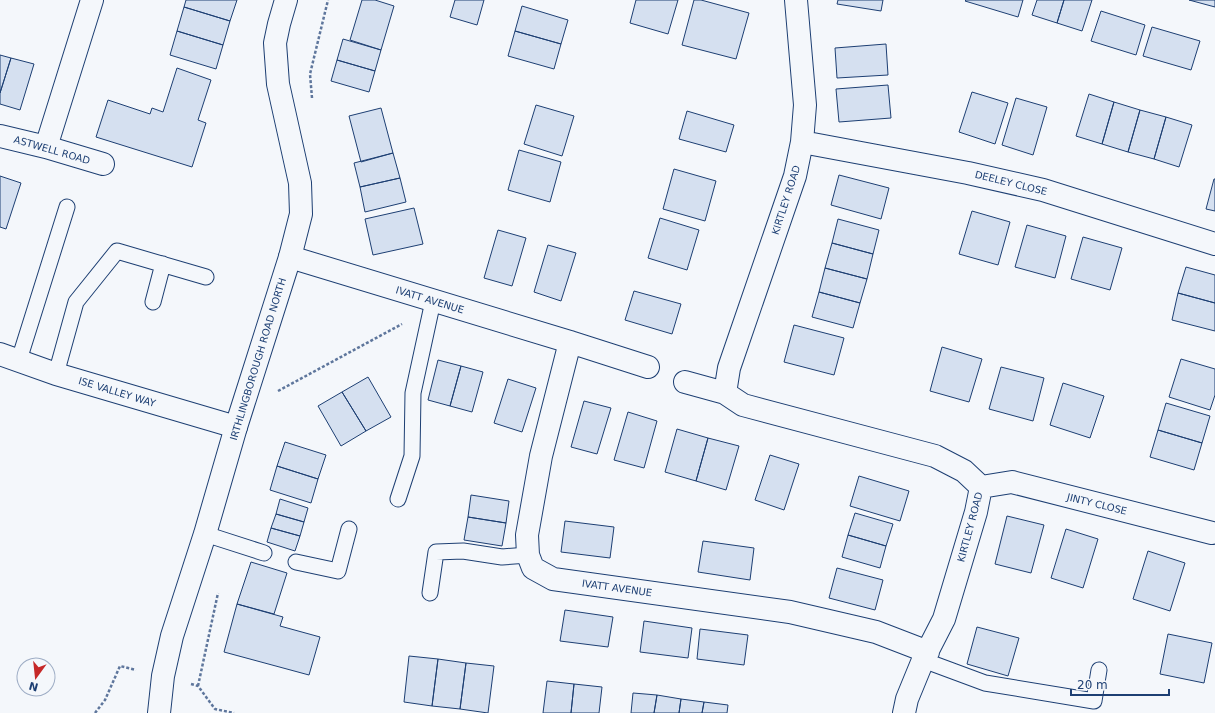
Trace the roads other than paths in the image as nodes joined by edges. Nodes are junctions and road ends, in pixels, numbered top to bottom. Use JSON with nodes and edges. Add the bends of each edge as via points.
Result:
{"nodes":[{"id":1,"x":92,"y":0,"type":"edge"},
{"id":2,"x":286,"y":0,"type":"edge"},
{"id":3,"x":796,"y":0,"type":"edge"},
{"id":4,"x":0,"y":136,"type":"edge"},
{"id":5,"x":802,"y":142,"type":"junction"},
{"id":6,"x":46,"y":147,"type":"junction"},
{"id":7,"x":103,"y":164,"type":"dead end"},
{"id":8,"x":67,"y":207,"type":"dead end"},
{"id":9,"x":1215,"y":244,"type":"edge"},
{"id":10,"x":290,"y":257,"type":"junction"},
{"id":11,"x":163,"y":264,"type":"junction"},
{"id":12,"x":206,"y":277,"type":"dead end"},
{"id":13,"x":433,"y":301,"type":"junction"},
{"id":14,"x":153,"y":302,"type":"dead end"},
{"id":15,"x":570,"y":342,"type":"junction"},
{"id":16,"x":10,"y":357,"type":"edge"},
{"id":17,"x":648,"y":367,"type":"dead end"},
{"id":18,"x":56,"y":374,"type":"junction"},
{"id":19,"x":685,"y":382,"type":"dead end"},
{"id":20,"x":725,"y":393,"type":"junction"},
{"id":21,"x":236,"y":427,"type":"junction"},
{"id":22,"x":981,"y":487,"type":"junction"},
{"id":23,"x":398,"y":499,"type":"dead end"},
{"id":24,"x":348,"y":529,"type":"dead end"},
{"id":25,"x":1214,"y":532,"type":"edge"},
{"id":26,"x":205,"y":534,"type":"junction"},
{"id":27,"x":264,"y":553,"type":"dead end"},
{"id":28,"x":528,"y":555,"type":"junction"},
{"id":29,"x":296,"y":562,"type":"dead end"},
{"id":30,"x":430,"y":593,"type":"dead end"},
{"id":31,"x":926,"y":656,"type":"junction"},
{"id":32,"x":1099,"y":670,"type":"dead end"},
{"id":33,"x":159,"y":713,"type":"edge"},
{"id":34,"x":904,"y":713,"type":"edge"}],
"edges":[{"from":1,"to":6,"type":"street"},
{"from":2,"to":10,"type":"street","name":"IRTHLINGBOROUGH ROAD NORTH","via":[[275,43],[278,77],[300,183],[300,214]]},
{"from":3,"to":5,"type":"street","name":"KIRTLEY ROAD","via":[[805,105]]},
{"from":4,"to":6,"type":"street","name":"ASTWELL ROAD"},
{"from":5,"to":9,"type":"street","name":"DEELEY CLOSE","via":[[968,173],[1043,190]]},
{"from":5,"to":20,"type":"street","name":"KIRTLEY ROAD","via":[[795,176],[730,368]]},
{"from":6,"to":7,"type":"street","name":"ASTWELL ROAD"},
{"from":8,"to":16,"type":"lane"},
{"from":10,"to":13,"type":"street","name":"IVATT AVENUE"},
{"from":10,"to":21,"type":"street","name":"IRTHLINGBOROUGH ROAD NORTH"},
{"from":11,"to":12,"type":"lane"},
{"from":11,"to":14,"type":"lane"},
{"from":11,"to":18,"type":"lane","via":[[117,251],[76,302]]},
{"from":13,"to":15,"type":"street","name":"IVATT AVENUE"},
{"from":13,"to":23,"type":"lane","via":[[413,393],[412,456]]},
{"from":15,"to":17,"type":"street","name":"IVATT AVENUE"},
{"from":15,"to":28,"type":"street","via":[[541,456],[527,535]]},
{"from":16,"to":18,"type":"street","name":"ISE VALLEY WAY"},
{"from":18,"to":21,"type":"street","name":"ISE VALLEY WAY"},
{"from":19,"to":20,"type":"street","name":"KIRTLEY ROAD"},
{"from":20,"to":22,"type":"street","name":"KIRTLEY ROAD","via":[[743,405],[935,456],[964,471]]},
{"from":21,"to":26,"type":"street","name":"IRTHLINGBOROUGH ROAD NORTH"},
{"from":22,"to":25,"type":"street","name":"JINTY CLOSE","via":[[1012,482]]},
{"from":22,"to":31,"type":"street","name":"KIRTLEY ROAD","via":[[944,619]]},
{"from":24,"to":29,"type":"lane","via":[[338,571]]},
{"from":26,"to":27,"type":"lane"},
{"from":26,"to":33,"type":"street","name":"IRTHLINGBOROUGH ROAD NORTH","via":[[172,636],[162,676]]},
{"from":28,"to":30,"type":"lane","via":[[502,558],[463,552],[436,552]]},
{"from":28,"to":31,"type":"street","name":"IVATT AVENUE","via":[[533,568],[554,579],[790,612],[876,632]]},
{"from":31,"to":32,"type":"lane","via":[[986,683],[1094,701]]},
{"from":31,"to":34,"type":"street","name":"KIRTLEY ROAD","via":[[907,699]]}]}
